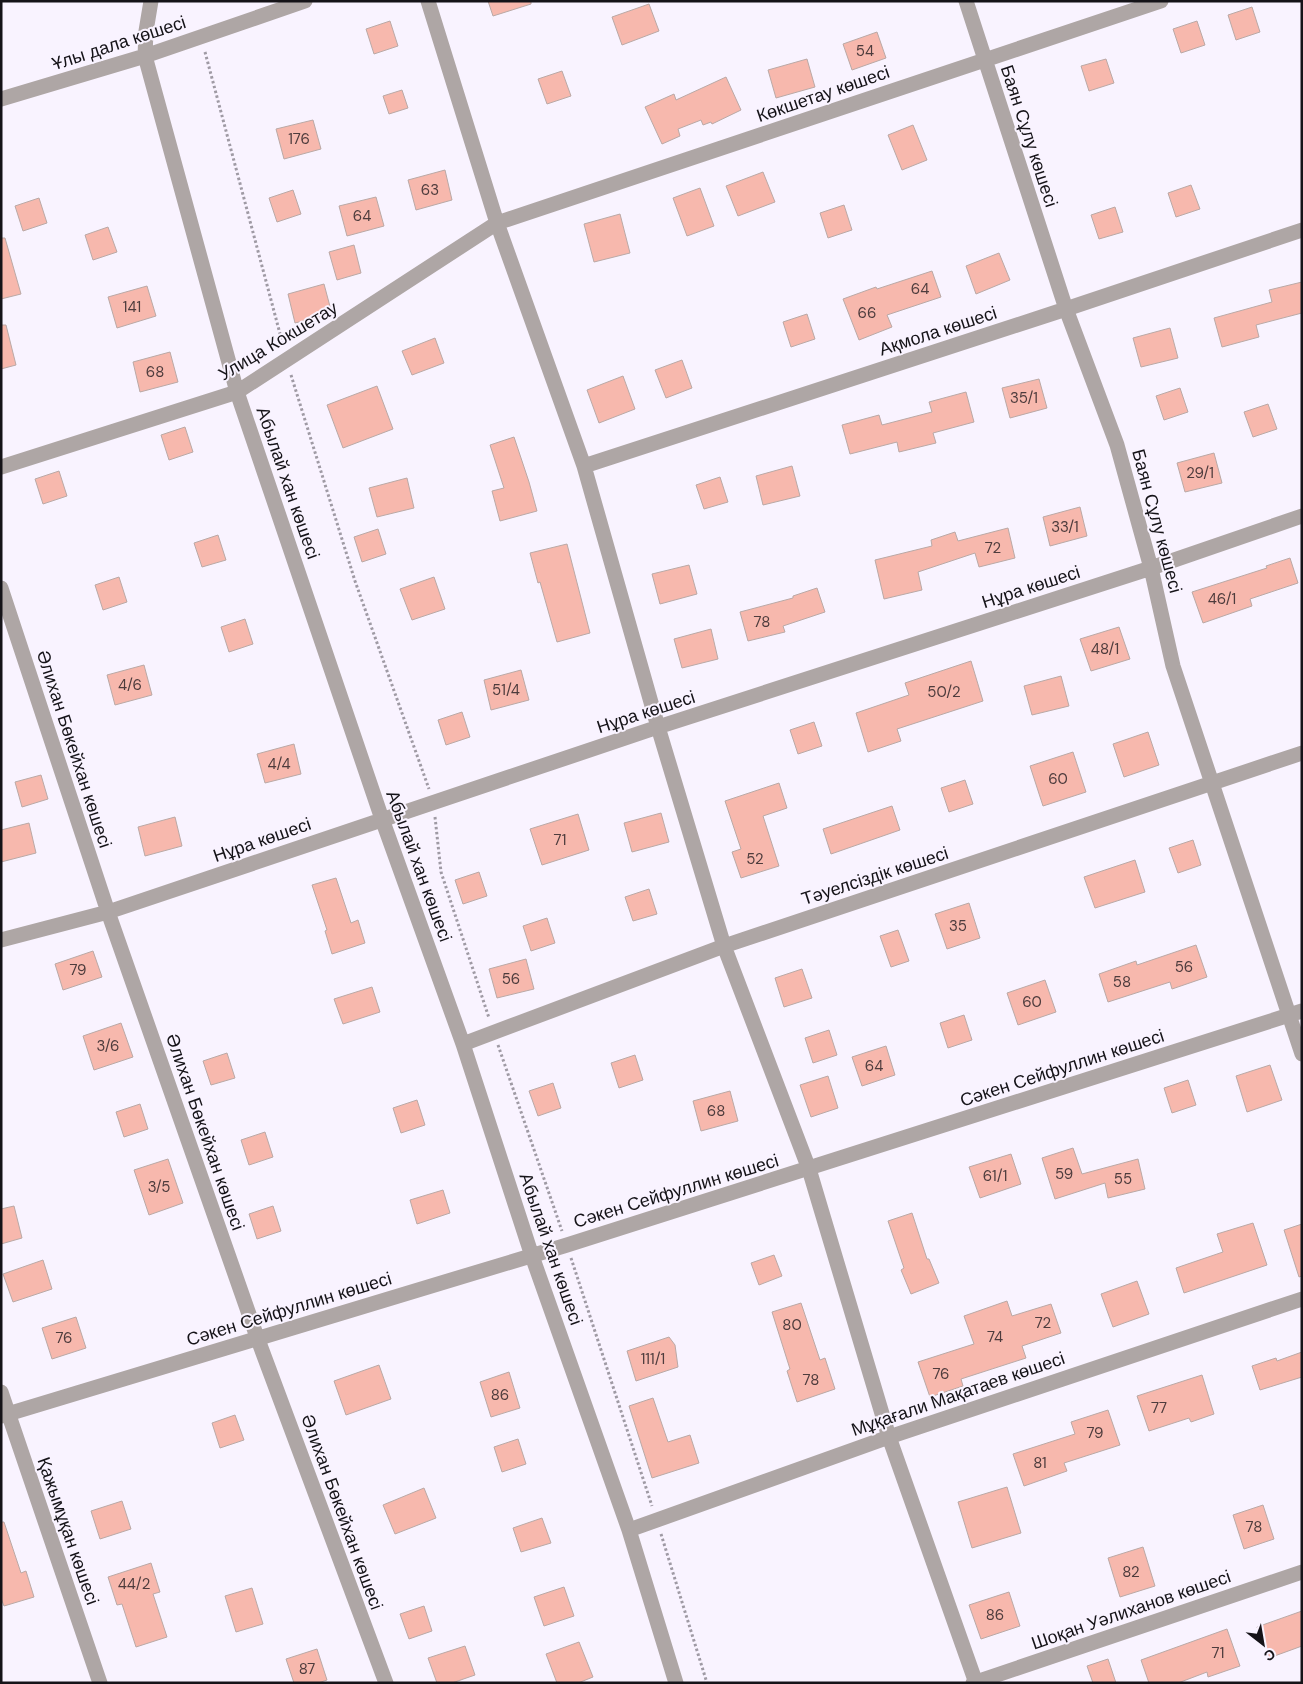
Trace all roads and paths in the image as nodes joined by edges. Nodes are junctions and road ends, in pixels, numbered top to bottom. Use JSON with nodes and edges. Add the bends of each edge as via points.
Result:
{"nodes":[{"id":1,"x":151,"y":1,"type":"edge"},
{"id":2,"x":305,"y":1,"type":"edge"},
{"id":3,"x":428,"y":1,"type":"edge"},
{"id":4,"x":966,"y":1,"type":"edge"},
{"id":5,"x":1162,"y":1,"type":"edge"},
{"id":6,"x":200,"y":37,"type":"junction"},
{"id":7,"x":145,"y":56,"type":"junction"},
{"id":8,"x":984,"y":59,"type":"junction"},
{"id":9,"x":1,"y":99,"type":"edge"},
{"id":10,"x":497,"y":223,"type":"junction"},
{"id":11,"x":1302,"y":230,"type":"edge"},
{"id":12,"x":1066,"y":309,"type":"junction"},
{"id":13,"x":287,"y":360,"type":"junction"},
{"id":14,"x":237,"y":392,"type":"junction"},
{"id":15,"x":584,"y":466,"type":"junction"},
{"id":16,"x":1,"y":468,"type":"edge"},
{"id":17,"x":1302,"y":516,"type":"edge"},
{"id":18,"x":1152,"y":568,"type":"junction"},
{"id":19,"x":1,"y":588,"type":"edge"},
{"id":20,"x":658,"y":727,"type":"junction"},
{"id":21,"x":1302,"y":753,"type":"edge"},
{"id":22,"x":1213,"y":784,"type":"junction"},
{"id":23,"x":433,"y":802,"type":"junction"},
{"id":24,"x":382,"y":819,"type":"junction"},
{"id":25,"x":108,"y":912,"type":"junction"},
{"id":26,"x":1,"y":940,"type":"edge"},
{"id":27,"x":724,"y":946,"type":"junction"},
{"id":28,"x":1295,"y":1013,"type":"edge"},
{"id":29,"x":494,"y":1032,"type":"junction"},
{"id":30,"x":462,"y":1044,"type":"junction"},
{"id":31,"x":1302,"y":1054,"type":"edge"},
{"id":32,"x":809,"y":1169,"type":"junction"},
{"id":33,"x":567,"y":1245,"type":"junction"},
{"id":34,"x":532,"y":1256,"type":"junction"},
{"id":35,"x":1302,"y":1299,"type":"edge"},
{"id":36,"x":257,"y":1338,"type":"junction"},
{"id":37,"x":1,"y":1392,"type":"edge"},
{"id":38,"x":5,"y":1414,"type":"edge"},
{"id":39,"x":889,"y":1437,"type":"junction"},
{"id":40,"x":657,"y":1520,"type":"junction"},
{"id":41,"x":629,"y":1530,"type":"junction"},
{"id":42,"x":1302,"y":1572,"type":"edge"},
{"id":43,"x":975,"y":1682,"type":"edge"},
{"id":44,"x":100,"y":1683,"type":"edge"},
{"id":45,"x":386,"y":1683,"type":"edge"},
{"id":46,"x":676,"y":1683,"type":"edge"},
{"id":47,"x":707,"y":1683,"type":"edge"}],
"edges":[{"from":1,"to":7,"type":"street","name":"Абылай хан көшесі"},
{"from":2,"to":6,"type":"street","name":"Ұлы дала көшесі"},
{"from":3,"to":10,"type":"street"},
{"from":4,"to":8,"type":"street","name":"Баян Сұлу көшесі"},
{"from":5,"to":8,"type":"street","name":"Көкшетау көшесі"},
{"from":6,"to":7,"type":"street","name":"Ұлы дала көшесі"},
{"from":6,"to":13,"type":"path"},
{"from":7,"to":9,"type":"street","name":"Ұлы дала көшесі"},
{"from":7,"to":14,"type":"street","name":"Абылай хан көшесі"},
{"from":8,"to":10,"type":"street","name":"Көкшетау көшесі"},
{"from":8,"to":12,"type":"street","name":"Баян Сұлу көшесі"},
{"from":10,"to":13,"type":"street","name":"Улица Кокшетау"},
{"from":10,"to":15,"type":"street"},
{"from":11,"to":12,"type":"street","name":"Ақмола көшесі"},
{"from":12,"to":15,"type":"street","name":"Ақмола көшесі"},
{"from":12,"to":18,"type":"street","name":"Баян Сұлу көшесі","via":[[1117,445]]},
{"from":13,"to":14,"type":"street","name":"Улица Кокшетау"},
{"from":13,"to":23,"type":"path","via":[[355,581]]},
{"from":14,"to":16,"type":"street","name":"Улица Кокшетау"},
{"from":14,"to":24,"type":"street","name":"Абылай хан көшесі"},
{"from":15,"to":20,"type":"street"},
{"from":17,"to":18,"type":"street","name":"Нұра көшесі"},
{"from":18,"to":20,"type":"street","name":"Нұра көшесі"},
{"from":18,"to":22,"type":"street","name":"Баян Сұлу көшесі","via":[[1173,666]]},
{"from":19,"to":25,"type":"street","name":"Әлихан Бөкейхан көшесі"},
{"from":20,"to":23,"type":"street","name":"Нұра көшесі"},
{"from":20,"to":27,"type":"street"},
{"from":21,"to":22,"type":"street","name":"Тәуелсіздік көшесі"},
{"from":22,"to":27,"type":"street","name":"Тәуелсіздік көшесі"},
{"from":22,"to":28,"type":"street","name":"Баян Сұлу көшесі"},
{"from":23,"to":24,"type":"street","name":"Нұра көшесі"},
{"from":23,"to":29,"type":"path","via":[[442,872]]},
{"from":24,"to":25,"type":"street","name":"Нұра көшесі"},
{"from":24,"to":30,"type":"street","name":"Абылай хан көшесі"},
{"from":25,"to":26,"type":"street","name":"Нұра көшесі"},
{"from":25,"to":36,"type":"street","name":"Әлихан Бөкейхан көшесі"},
{"from":27,"to":29,"type":"street","name":"Тәуелсіздік көшесі"},
{"from":27,"to":32,"type":"street"},
{"from":28,"to":31,"type":"street","name":"Баян Сұлу көшесі"},
{"from":28,"to":32,"type":"street","name":"Сәкен Сейфуллин көшесі"},
{"from":29,"to":30,"type":"street","name":"Тәуелсіздік көшесі"},
{"from":29,"to":33,"type":"path"},
{"from":30,"to":34,"type":"street","name":"Абылай хан көшесі"},
{"from":32,"to":33,"type":"street","name":"Сәкен Сейфуллин көшесі"},
{"from":32,"to":39,"type":"street"},
{"from":33,"to":34,"type":"street","name":"Сәкен Сейфуллин көшесі"},
{"from":33,"to":40,"type":"path"},
{"from":34,"to":36,"type":"street","name":"Сәкен Сейфуллин көшесі"},
{"from":34,"to":41,"type":"street","name":"Абылай хан көшесі"},
{"from":35,"to":39,"type":"street","name":"Мұқағали Мақатаев көшесі"},
{"from":36,"to":38,"type":"street","name":"Сәкен Сейфуллин көшесі"},
{"from":36,"to":45,"type":"street","name":"Әлихан Бөкейхан көшесі"},
{"from":37,"to":38,"type":"street","name":"Қажымұқан көшесі"},
{"from":38,"to":44,"type":"street","name":"Қажымұқан көшесі"},
{"from":39,"to":40,"type":"street","name":"Мұқағали Мақатаев көшесі"},
{"from":39,"to":43,"type":"street"},
{"from":40,"to":41,"type":"street","name":"Мұқағали Мақатаев көшесі"},
{"from":40,"to":47,"type":"path"},
{"from":41,"to":46,"type":"street","name":"Абылай хан көшесі"},
{"from":42,"to":43,"type":"street","name":"Шоқан Уәлиханов көшесі"}]}
